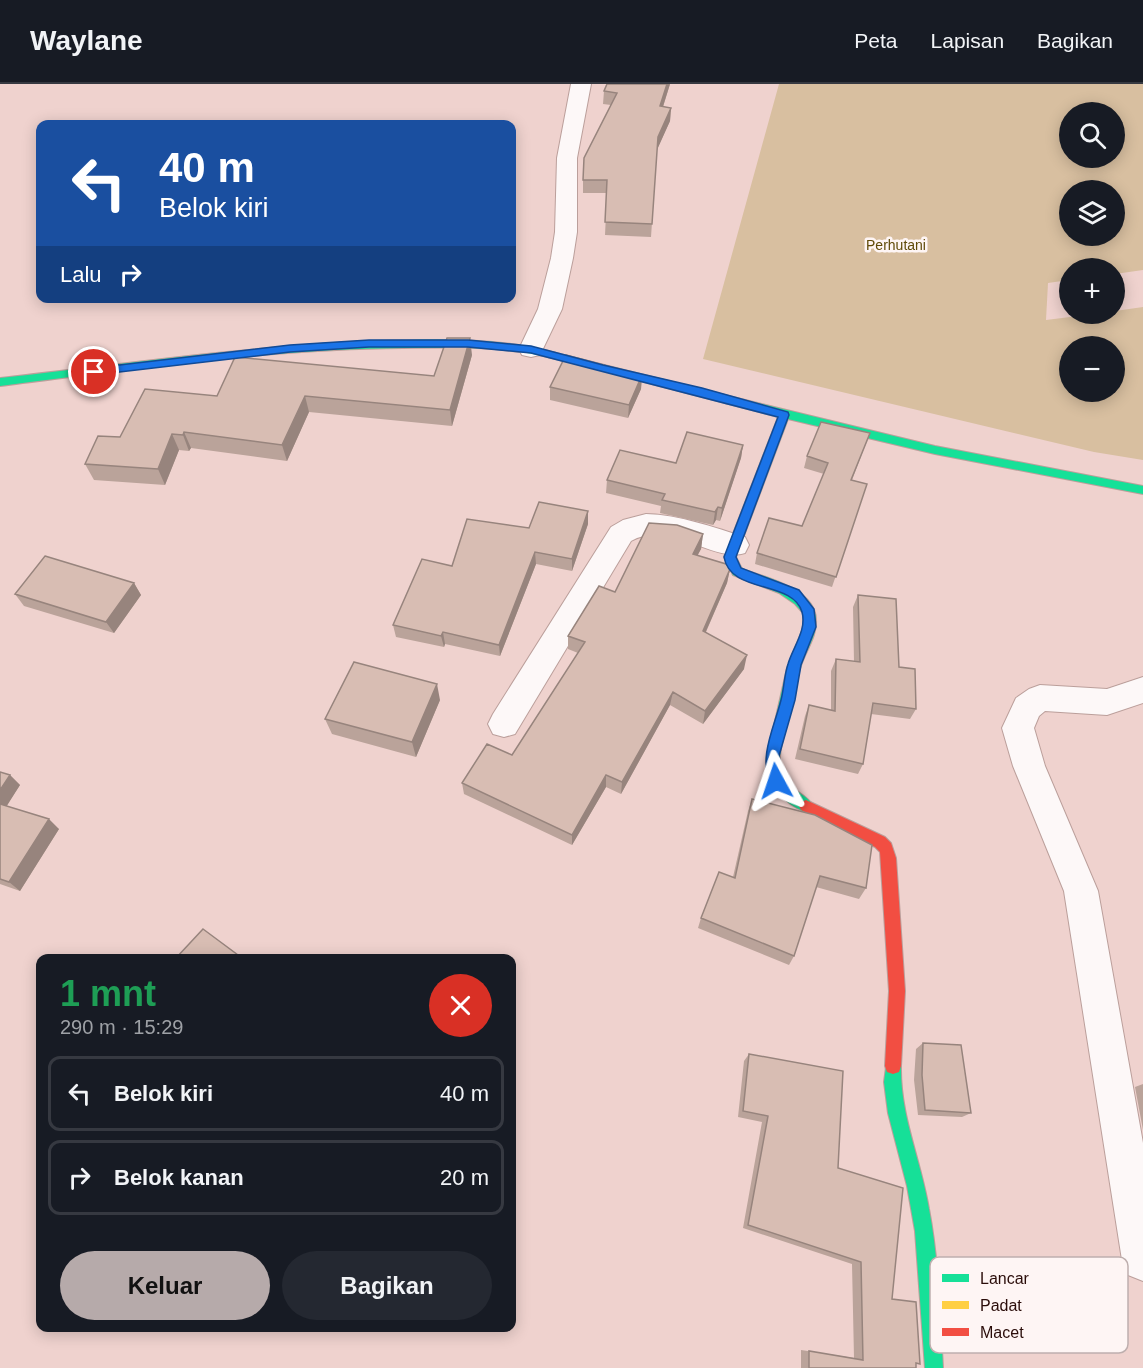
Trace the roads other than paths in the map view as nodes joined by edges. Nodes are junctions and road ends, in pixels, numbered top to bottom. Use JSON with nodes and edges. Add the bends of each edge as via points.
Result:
{"nodes":[{"id":1,"x":581,"y":84,"type":"edge"},
{"id":2,"x":531,"y":349,"type":"junction"},
{"id":3,"x":0,"y":382,"type":"edge"},
{"id":4,"x":784,"y":415,"type":"junction"},
{"id":5,"x":1143,"y":490,"type":"edge"},
{"id":6,"x":735,"y":545,"type":"junction"},
{"id":7,"x":1143,"y":690,"type":"edge"},
{"id":8,"x":504,"y":724,"type":"dead end"},
{"id":9,"x":1143,"y":1260,"type":"edge"},
{"id":10,"x":930,"y":1301,"type":"edge"},
{"id":11,"x":933,"y":1353,"type":"edge"},
{"id":12,"x":934,"y":1368,"type":"edge"}],
"edges":[{"from":1,"to":2,"type":"street","via":[[567,158],[562,258],[550,309]]},
{"from":2,"to":3,"type":"street","via":[[446,344],[290,348]]},
{"from":2,"to":4,"type":"street"},
{"from":4,"to":5,"type":"street","via":[[1015,467]]},
{"from":4,"to":6,"type":"street"},
{"from":6,"to":8,"type":"street","via":[[656,524],[629,527],[621,534]]},
{"from":6,"to":10,"type":"street","via":[[730,557],[737,572],[794,594],[808,609],[810,627],[794,665],[772,756],[776,781],[789,796],[880,842],[890,858],[897,991],[892,1080],[896,1122],[916,1187]]},
{"from":7,"to":9,"type":"street","via":[[1107,702],[1041,698],[1027,707],[1018,728],[1029,766],[1081,891]]},
{"from":11,"to":12,"type":"street"}]}
